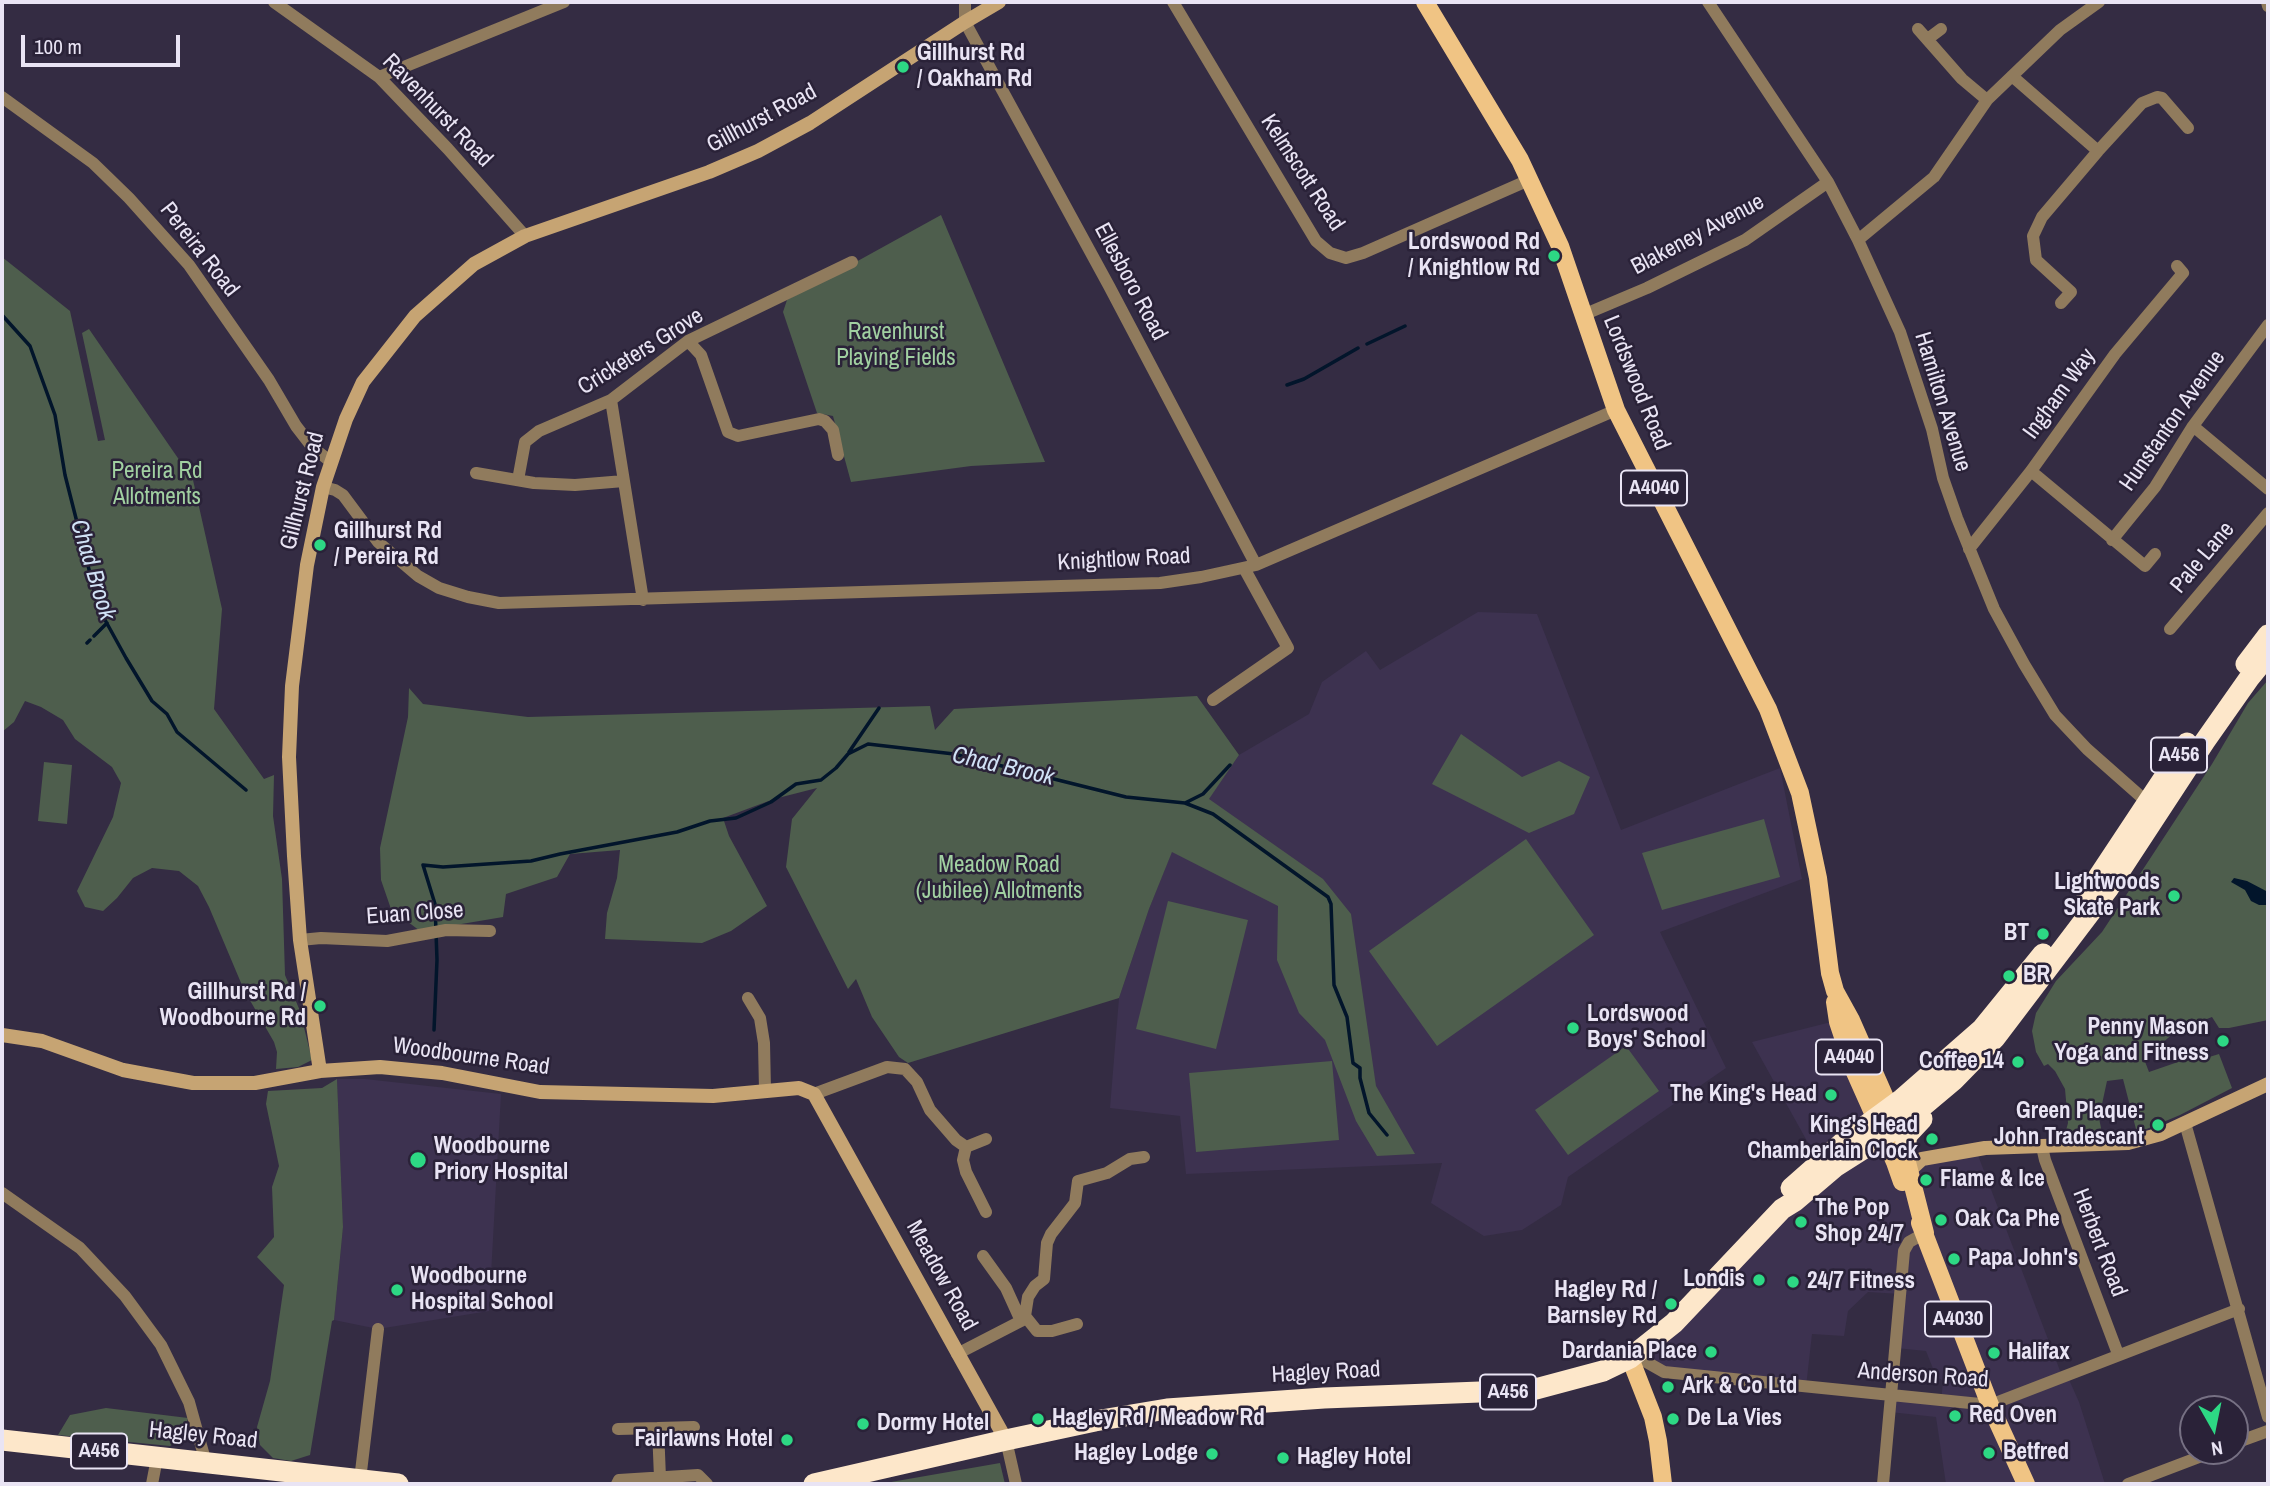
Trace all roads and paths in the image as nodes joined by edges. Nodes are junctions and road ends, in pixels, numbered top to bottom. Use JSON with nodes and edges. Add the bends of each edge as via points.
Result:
{"nodes":[{"id":1,"x":274,"y":2,"type":"edge"},
{"id":2,"x":565,"y":2,"type":"edge"},
{"id":3,"x":965,"y":2,"type":"edge"},
{"id":4,"x":999,"y":2,"type":"edge"},
{"id":5,"x":1173,"y":2,"type":"edge"},
{"id":6,"x":1425,"y":2,"type":"edge"},
{"id":7,"x":1707,"y":2,"type":"edge"},
{"id":8,"x":2099,"y":2,"type":"edge"},
{"id":9,"x":965,"y":22,"type":"junction"},
{"id":10,"x":1941,"y":29,"type":"dead end"},
{"id":11,"x":2012,"y":76,"type":"junction"},
{"id":12,"x":379,"y":77,"type":"junction"},
{"id":13,"x":2,"y":97,"type":"edge"},
{"id":14,"x":1987,"y":100,"type":"junction"},
{"id":15,"x":2188,"y":128,"type":"dead end"},
{"id":16,"x":2098,"y":151,"type":"junction"},
{"id":17,"x":1530,"y":180,"type":"junction"},
{"id":18,"x":1828,"y":182,"type":"junction"},
{"id":19,"x":525,"y":236,"type":"junction"},
{"id":20,"x":1857,"y":240,"type":"junction"},
{"id":21,"x":852,"y":262,"type":"dead end"},
{"id":22,"x":2177,"y":266,"type":"dead end"},
{"id":23,"x":2060,"y":303,"type":"dead end"},
{"id":24,"x":1583,"y":315,"type":"junction"},
{"id":25,"x":2268,"y":325,"type":"edge"},
{"id":26,"x":688,"y":341,"type":"junction"},
{"id":27,"x":611,"y":400,"type":"junction"},
{"id":28,"x":1616,"y":410,"type":"junction"},
{"id":29,"x":2193,"y":426,"type":"junction"},
{"id":30,"x":838,"y":455,"type":"dead end"},
{"id":31,"x":330,"y":461,"type":"junction"},
{"id":32,"x":2031,"y":471,"type":"junction"},
{"id":33,"x":476,"y":473,"type":"dead end"},
{"id":34,"x":518,"y":480,"type":"junction"},
{"id":35,"x":624,"y":481,"type":"junction"},
{"id":36,"x":323,"y":487,"type":"junction"},
{"id":37,"x":2268,"y":489,"type":"edge"},
{"id":38,"x":2268,"y":513,"type":"edge"},
{"id":39,"x":2112,"y":540,"type":"junction"},
{"id":40,"x":1969,"y":549,"type":"junction"},
{"id":41,"x":2155,"y":554,"type":"dead end"},
{"id":42,"x":1250,"y":566,"type":"junction"},
{"id":43,"x":643,"y":600,"type":"junction"},
{"id":44,"x":2170,"y":629,"type":"dead end"},
{"id":45,"x":2268,"y":635,"type":"edge"},
{"id":46,"x":2268,"y":655,"type":"edge"},
{"id":47,"x":1213,"y":700,"type":"dead end"},
{"id":48,"x":2154,"y":805,"type":"junction"},
{"id":49,"x":490,"y":931,"type":"dead end"},
{"id":50,"x":300,"y":940,"type":"junction"},
{"id":51,"x":748,"y":998,"type":"dead end"},
{"id":52,"x":2,"y":1035,"type":"edge"},
{"id":53,"x":320,"y":1071,"type":"junction"},
{"id":54,"x":1954,"y":1080,"type":"junction"},
{"id":55,"x":2268,"y":1084,"type":"edge"},
{"id":56,"x":765,"y":1090,"type":"junction"},
{"id":57,"x":814,"y":1094,"type":"junction"},
{"id":58,"x":1888,"y":1122,"type":"junction"},
{"id":59,"x":2185,"y":1123,"type":"junction"},
{"id":60,"x":986,"y":1139,"type":"dead end"},
{"id":61,"x":966,"y":1147,"type":"junction"},
{"id":62,"x":2042,"y":1147,"type":"junction"},
{"id":63,"x":1905,"y":1148,"type":"junction"},
{"id":64,"x":1144,"y":1157,"type":"dead end"},
{"id":65,"x":1909,"y":1171,"type":"junction"},
{"id":66,"x":2,"y":1193,"type":"edge"},
{"id":67,"x":986,"y":1212,"type":"dead end"},
{"id":68,"x":1925,"y":1233,"type":"junction"},
{"id":69,"x":983,"y":1256,"type":"dead end"},
{"id":70,"x":2239,"y":1308,"type":"junction"},
{"id":71,"x":1023,"y":1319,"type":"junction"},
{"id":72,"x":1077,"y":1324,"type":"dead end"},
{"id":73,"x":378,"y":1329,"type":"dead end"},
{"id":74,"x":957,"y":1354,"type":"junction"},
{"id":75,"x":2118,"y":1354,"type":"junction"},
{"id":76,"x":1632,"y":1357,"type":"junction"},
{"id":77,"x":1892,"y":1396,"type":"junction"},
{"id":78,"x":1990,"y":1405,"type":"junction"},
{"id":79,"x":2268,"y":1417,"type":"edge"},
{"id":80,"x":694,"y":1427,"type":"dead end"},
{"id":81,"x":658,"y":1428,"type":"junction"},
{"id":82,"x":618,"y":1429,"type":"dead end"},
{"id":83,"x":2268,"y":1431,"type":"edge"},
{"id":84,"x":2249,"y":1438,"type":"edge"},
{"id":85,"x":2,"y":1440,"type":"edge"},
{"id":86,"x":1006,"y":1440,"type":"junction"},
{"id":87,"x":158,"y":1458,"type":"junction"},
{"id":88,"x":206,"y":1463,"type":"junction"},
{"id":89,"x":2179,"y":1465,"type":"edge"},
{"id":90,"x":660,"y":1478,"type":"junction"},
{"id":91,"x":360,"y":1480,"type":"junction"},
{"id":92,"x":152,"y":1484,"type":"edge"},
{"id":93,"x":398,"y":1484,"type":"edge"},
{"id":94,"x":617,"y":1484,"type":"edge"},
{"id":95,"x":707,"y":1484,"type":"edge"},
{"id":96,"x":814,"y":1484,"type":"edge"},
{"id":97,"x":1016,"y":1484,"type":"edge"},
{"id":98,"x":1663,"y":1484,"type":"edge"},
{"id":99,"x":1883,"y":1484,"type":"edge"},
{"id":100,"x":2026,"y":1484,"type":"edge"},
{"id":101,"x":2128,"y":1484,"type":"edge"}],
"edges":[{"from":1,"to":12,"type":"street","name":"Ravenhurst Road"},
{"from":2,"to":12,"type":"street"},
{"from":3,"to":9,"type":"street"},
{"from":4,"to":9,"type":"street","name":"Gillhurst Road"},
{"from":5,"to":17,"type":"street","name":"Kelmscott Road","via":[[1316,241],[1330,253],[1346,258],[1363,253]]},
{"from":6,"to":17,"type":"main road","name":"Lordswood Road","number":"A4040"},
{"from":7,"to":18,"type":"street","name":"Hamilton Avenue"},
{"from":8,"to":11,"type":"street","via":[[2060,30]]},
{"from":9,"to":19,"type":"street","name":"Gillhurst Road","via":[[758,152]]},
{"from":9,"to":42,"type":"street","name":"Ellesboro Road","via":[[1109,286]]},
{"from":10,"to":14,"type":"street","via":[[1924,34],[1962,79]]},
{"from":11,"to":14,"type":"street"},
{"from":11,"to":16,"type":"street"},
{"from":12,"to":19,"type":"street","name":"Ravenhurst Road"},
{"from":13,"to":31,"type":"street","name":"Pereira Road","via":[[93,163],[130,198],[189,265],[296,426]]},
{"from":14,"to":20,"type":"street","via":[[1934,177]]},
{"from":15,"to":16,"type":"street","via":[[2157,97],[2142,103]]},
{"from":16,"to":23,"type":"street","via":[[2042,217],[2033,236],[2036,260],[2071,292]]},
{"from":17,"to":24,"type":"main road","name":"Lordswood Road","number":"A4040","via":[[1560,246]]},
{"from":18,"to":20,"type":"street","name":"Hamilton Avenue"},
{"from":18,"to":24,"type":"street","name":"Blakeney Avenue","via":[[1745,240]]},
{"from":19,"to":31,"type":"street","name":"Gillhurst Road","via":[[474,264],[415,316],[363,382]]},
{"from":20,"to":40,"type":"street","name":"Hamilton Avenue","via":[[1900,332]]},
{"from":21,"to":26,"type":"street","name":"Cricketers Grove"},
{"from":22,"to":32,"type":"street","name":"Ingham Way","via":[[2183,273],[2115,354]]},
{"from":24,"to":28,"type":"main road","name":"Lordswood Road","number":"A4040"},
{"from":25,"to":29,"type":"street","name":"Hunstanton Avenue"},
{"from":26,"to":27,"type":"street","name":"Cricketers Grove"},
{"from":26,"to":30,"type":"street","via":[[701,355],[729,432],[738,436],[819,419],[833,430]]},
{"from":27,"to":34,"type":"street","name":"Cricketers Grove","via":[[539,431],[525,442]]},
{"from":27,"to":35,"type":"street"},
{"from":28,"to":42,"type":"street","name":"Knightlow Road"},
{"from":28,"to":58,"type":"main road","name":"Lordswood Road","number":"A4040","via":[[1768,709],[1796,781],[1818,878],[1835,992],[1851,1020]]},
{"from":29,"to":37,"type":"street"},
{"from":29,"to":39,"type":"street","name":"Hunstanton Avenue","via":[[2155,487]]},
{"from":31,"to":36,"type":"street","name":"Gillhurst Road"},
{"from":32,"to":39,"type":"street"},
{"from":32,"to":40,"type":"street","name":"Ingham Way"},
{"from":33,"to":34,"type":"street"},
{"from":34,"to":35,"type":"street","via":[[575,485]]},
{"from":35,"to":43,"type":"street"},
{"from":36,"to":43,"type":"street","name":"Knightlow Road","via":[[342,495],[399,563],[439,588],[499,603]]},
{"from":36,"to":50,"type":"street","name":"Gillhurst Road","via":[[307,565],[292,686],[289,757]]},
{"from":38,"to":44,"type":"street","name":"Pale Lane"},
{"from":39,"to":41,"type":"street","via":[[2145,566]]},
{"from":40,"to":48,"type":"street","name":"Hamilton Avenue","via":[[1994,609],[2056,715],[2087,749]]},
{"from":42,"to":43,"type":"street","name":"Knightlow Road","via":[[1160,583]]},
{"from":42,"to":47,"type":"street","name":"Ellesboro Road","via":[[1291,654]]},
{"from":45,"to":48,"type":"highway","number":"A456","via":[[2191,737]]},
{"from":46,"to":48,"type":"highway","number":"A456"},
{"from":48,"to":54,"type":"highway","number":"A456","via":[[2108,889],[2058,958],[1995,1038]]},
{"from":48,"to":58,"type":"highway","number":"A456","via":[[1982,1028]]},
{"from":49,"to":50,"type":"street","name":"Euan Close","via":[[446,930],[387,941]]},
{"from":50,"to":53,"type":"street","name":"Gillhurst Road"},
{"from":51,"to":56,"type":"street","via":[[760,1018]]},
{"from":52,"to":53,"type":"street","name":"Woodbourne Road","via":[[42,1041],[123,1070],[193,1083],[255,1083]]},
{"from":53,"to":56,"type":"street","name":"Woodbourne Road","via":[[380,1067],[442,1073],[540,1092],[713,1097]]},
{"from":54,"to":58,"type":"highway","number":"A456"},
{"from":54,"to":63,"type":"highway","number":"A456","via":[[1933,1111],[1911,1129]]},
{"from":55,"to":59,"type":"street"},
{"from":56,"to":57,"type":"street","name":"Woodbourne Road","via":[[799,1088]]},
{"from":57,"to":61,"type":"street","via":[[887,1067],[905,1069],[944,1128]]},
{"from":57,"to":74,"type":"street","name":"Meadow Road"},
{"from":58,"to":63,"type":"main road","number":"A4030"},
{"from":58,"to":68,"type":"main road","number":"A4030","via":[[1906,1195]]},
{"from":58,"to":76,"type":"highway","name":"Hagley Road","number":"A456","via":[[1814,1166],[1788,1191],[1782,1209],[1674,1323]]},
{"from":59,"to":62,"type":"street","via":[[2128,1143]]},
{"from":59,"to":70,"type":"street"},
{"from":60,"to":61,"type":"street"},
{"from":61,"to":67,"type":"street","via":[[965,1172]]},
{"from":62,"to":65,"type":"street","via":[[2017,1145],[1922,1159]]},
{"from":62,"to":75,"type":"street","name":"Herbert Road"},
{"from":63,"to":65,"type":"main road","number":"A4030"},
{"from":64,"to":71,"type":"street","via":[[1130,1158],[1107,1173],[1079,1181],[1075,1203],[1047,1243],[1044,1279],[1028,1297]]},
{"from":65,"to":68,"type":"main road","number":"A4030"},
{"from":66,"to":88,"type":"street","via":[[80,1248],[125,1296],[161,1345],[189,1402]]},
{"from":68,"to":77,"type":"street","via":[[1909,1242],[1904,1251]]},
{"from":68,"to":78,"type":"main road","number":"A4030"},
{"from":69,"to":71,"type":"street"},
{"from":70,"to":75,"type":"street","name":"Anderson Road"},
{"from":70,"to":79,"type":"street"},
{"from":71,"to":72,"type":"street","via":[[1037,1331]]},
{"from":71,"to":74,"type":"street"},
{"from":73,"to":91,"type":"street"},
{"from":74,"to":86,"type":"street","name":"Meadow Road"},
{"from":75,"to":78,"type":"street","name":"Anderson Road"},
{"from":76,"to":77,"type":"street","name":"Anderson Road","via":[[1664,1372]]},
{"from":76,"to":86,"type":"highway","name":"Hagley Road","number":"A456","via":[[1603,1371],[1532,1390],[1167,1409]]},
{"from":76,"to":98,"type":"main road","via":[[1653,1417]]},
{"from":77,"to":78,"type":"street","name":"Anderson Road"},
{"from":77,"to":99,"type":"street"},
{"from":78,"to":100,"type":"main road","number":"A4030"},
{"from":80,"to":81,"type":"street"},
{"from":81,"to":82,"type":"street"},
{"from":81,"to":90,"type":"street"},
{"from":83,"to":84,"type":"street"},
{"from":85,"to":87,"type":"highway","name":"Hagley Road","number":"A456"},
{"from":86,"to":96,"type":"highway","name":"Hagley Road","number":"A456"},
{"from":86,"to":97,"type":"street","name":"Meadow Road"},
{"from":87,"to":88,"type":"highway","name":"Hagley Road","number":"A456"},
{"from":87,"to":92,"type":"street"},
{"from":88,"to":91,"type":"highway","name":"Hagley Road","number":"A456"},
{"from":89,"to":101,"type":"street"},
{"from":90,"to":94,"type":"street","via":[[619,1480]]},
{"from":90,"to":95,"type":"street","via":[[698,1475]]},
{"from":91,"to":93,"type":"highway","name":"Hagley Road","number":"A456"}]}
